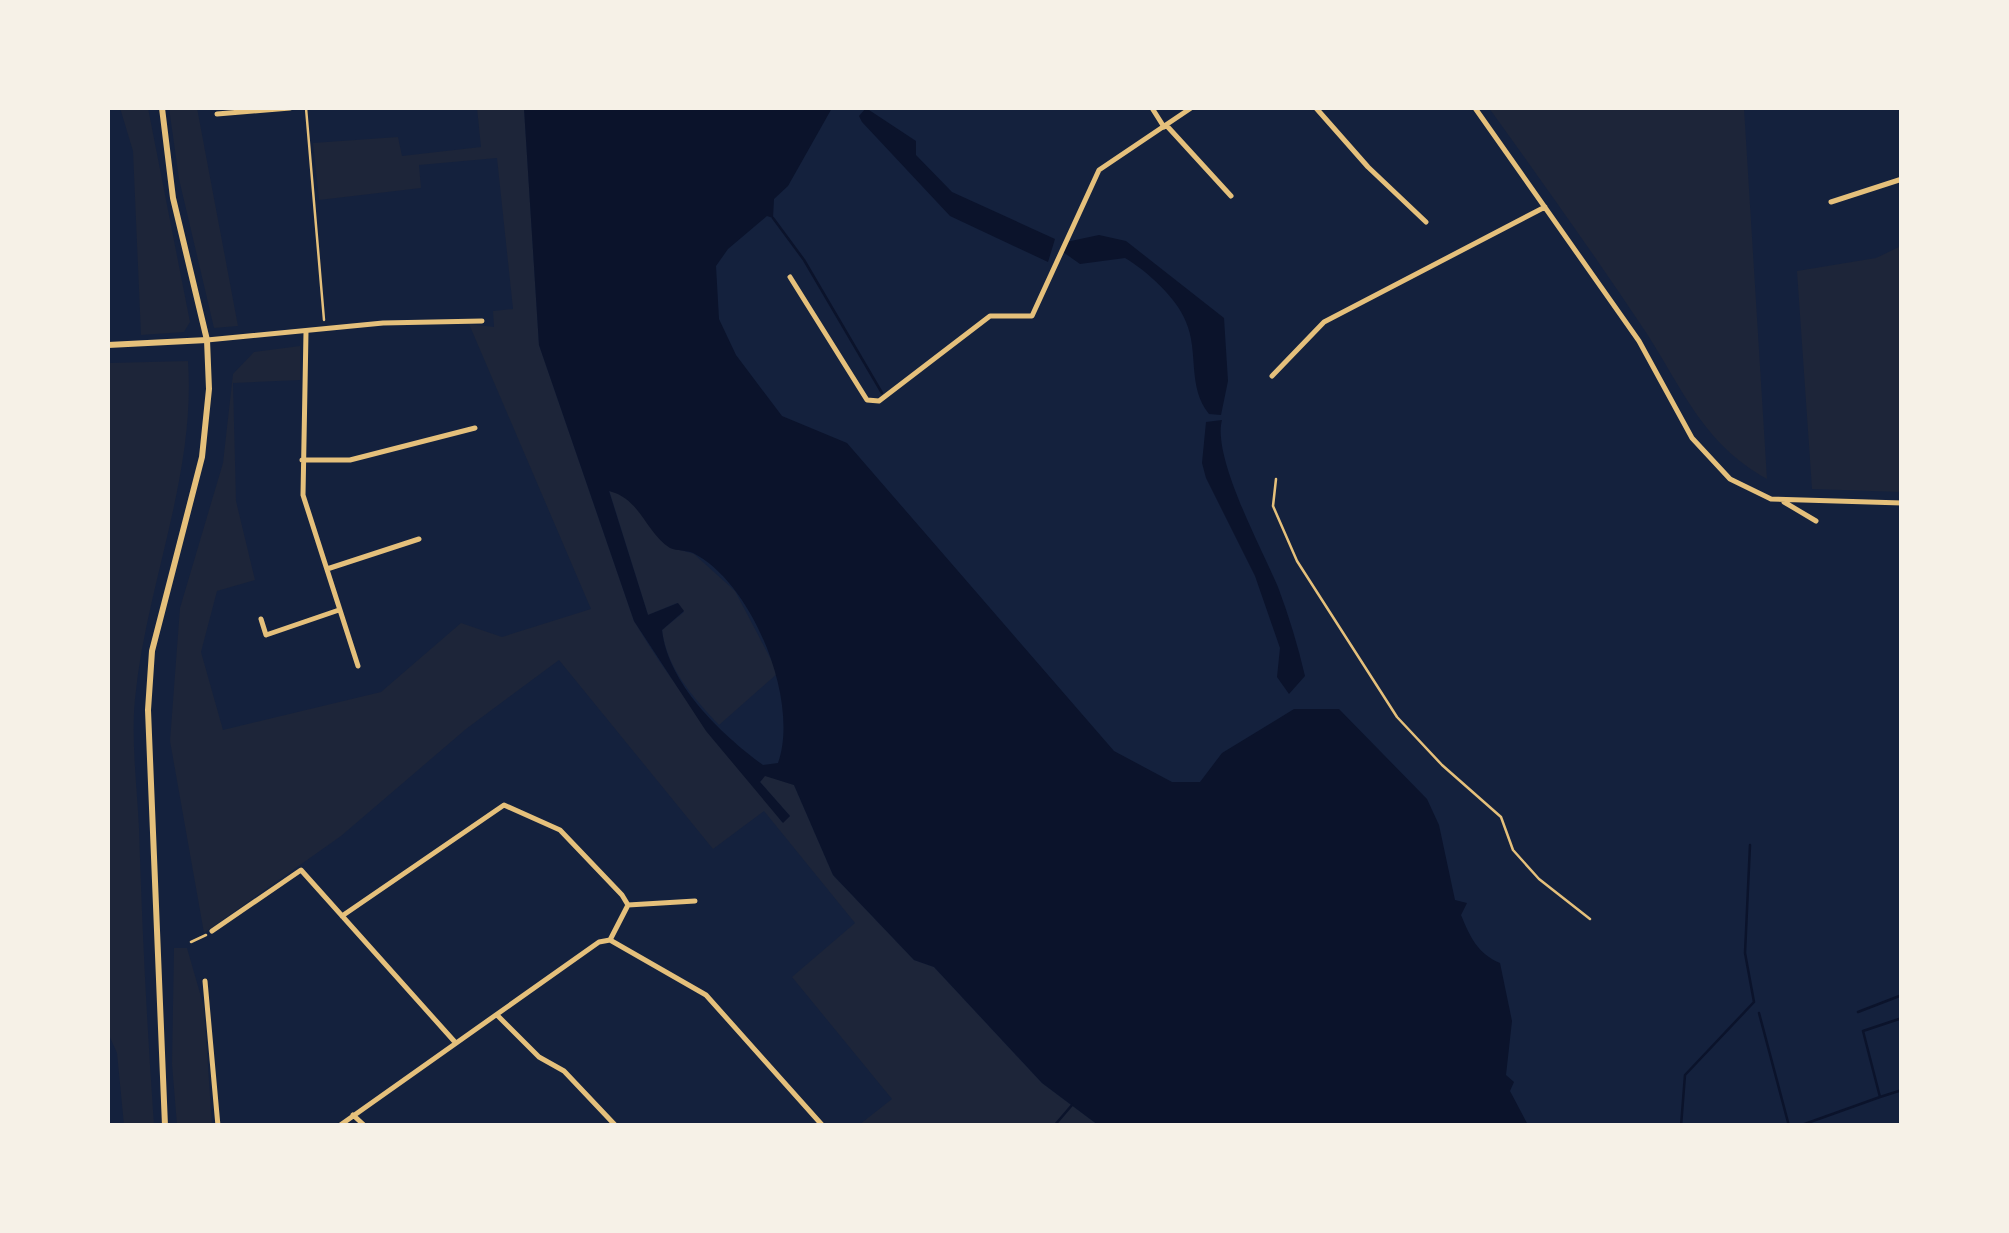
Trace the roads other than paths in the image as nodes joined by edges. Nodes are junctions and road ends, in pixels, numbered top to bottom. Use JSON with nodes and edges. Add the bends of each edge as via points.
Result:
{"nodes":[{"id":1,"x":162,"y":108,"type":"edge"},
{"id":2,"x":290,"y":108,"type":"edge"},
{"id":3,"x":1152,"y":108,"type":"edge"},
{"id":4,"x":1191,"y":108,"type":"edge"},
{"id":5,"x":1316,"y":108,"type":"edge"},
{"id":6,"x":1475,"y":108,"type":"edge"},
{"id":7,"x":217,"y":114,"type":"dead end"},
{"id":8,"x":1165,"y":126,"type":"junction"},
{"id":9,"x":1902,"y":179,"type":"edge"},
{"id":10,"x":1230,"y":196,"type":"dead end"},
{"id":11,"x":1831,"y":202,"type":"dead end"},
{"id":12,"x":1545,"y":207,"type":"junction"},
{"id":13,"x":1426,"y":222,"type":"dead end"},
{"id":14,"x":790,"y":277,"type":"dead end"},
{"id":15,"x":482,"y":321,"type":"dead end"},
{"id":16,"x":306,"y":332,"type":"junction"},
{"id":17,"x":207,"y":340,"type":"junction"},
{"id":18,"x":108,"y":345,"type":"edge"},
{"id":19,"x":1272,"y":376,"type":"dead end"},
{"id":20,"x":475,"y":428,"type":"dead end"},
{"id":21,"x":302,"y":460,"type":"junction"},
{"id":22,"x":1782,"y":500,"type":"junction"},
{"id":23,"x":1902,"y":503,"type":"edge"},
{"id":24,"x":1816,"y":520,"type":"dead end"},
{"id":25,"x":419,"y":539,"type":"dead end"},
{"id":26,"x":327,"y":568,"type":"junction"},
{"id":27,"x":339,"y":610,"type":"junction"},
{"id":28,"x":261,"y":618,"type":"dead end"},
{"id":29,"x":358,"y":666,"type":"dead end"},
{"id":30,"x":696,"y":901,"type":"dead end"},
{"id":31,"x":628,"y":906,"type":"junction"},
{"id":32,"x":342,"y":916,"type":"junction"},
{"id":33,"x":212,"y":932,"type":"road end"},
{"id":34,"x":610,"y":940,"type":"junction"},
{"id":35,"x":206,"y":981,"type":"dead end"},
{"id":36,"x":498,"y":1015,"type":"junction"},
{"id":37,"x":454,"y":1041,"type":"junction"},
{"id":38,"x":354,"y":1115,"type":"junction"},
{"id":39,"x":165,"y":1126,"type":"edge"},
{"id":40,"x":218,"y":1126,"type":"edge"},
{"id":41,"x":339,"y":1126,"type":"edge"},
{"id":42,"x":365,"y":1126,"type":"edge"},
{"id":43,"x":616,"y":1126,"type":"edge"},
{"id":44,"x":823,"y":1126,"type":"edge"}],
"edges":[{"from":1,"to":17,"type":"main road","via":[[173,198]]},
{"from":2,"to":7,"type":"street"},
{"from":3,"to":8,"type":"street"},
{"from":4,"to":8,"type":"street"},
{"from":5,"to":13,"type":"street"},
{"from":6,"to":12,"type":"street"},
{"from":8,"to":10,"type":"street"},
{"from":8,"to":14,"type":"street","via":[[1098,170],[1032,316],[990,316],[870,402]]},
{"from":9,"to":11,"type":"street"},
{"from":12,"to":19,"type":"street","via":[[1324,322]]},
{"from":12,"to":22,"type":"street","via":[[1639,341],[1692,438],[1730,479]]},
{"from":15,"to":16,"type":"street"},
{"from":16,"to":17,"type":"street"},
{"from":16,"to":21,"type":"street"},
{"from":17,"to":18,"type":"main road"},
{"from":17,"to":39,"type":"main road","via":[[202,457],[164,594],[149,690]]},
{"from":20,"to":21,"type":"street","via":[[350,460]]},
{"from":21,"to":26,"type":"street","via":[[304,496]]},
{"from":22,"to":23,"type":"street"},
{"from":22,"to":24,"type":"street"},
{"from":25,"to":26,"type":"street"},
{"from":26,"to":27,"type":"street"},
{"from":27,"to":28,"type":"street","via":[[266,634]]},
{"from":27,"to":29,"type":"street"},
{"from":30,"to":31,"type":"street"},
{"from":31,"to":32,"type":"street","via":[[560,830],[504,804]]},
{"from":31,"to":34,"type":"street"},
{"from":32,"to":33,"type":"street","via":[[301,870]]},
{"from":32,"to":37,"type":"street"},
{"from":34,"to":36,"type":"street"},
{"from":34,"to":44,"type":"street","via":[[706,995]]},
{"from":35,"to":40,"type":"street"},
{"from":36,"to":37,"type":"street"},
{"from":36,"to":43,"type":"street"},
{"from":37,"to":38,"type":"street"},
{"from":38,"to":41,"type":"street"},
{"from":38,"to":42,"type":"street"}]}
